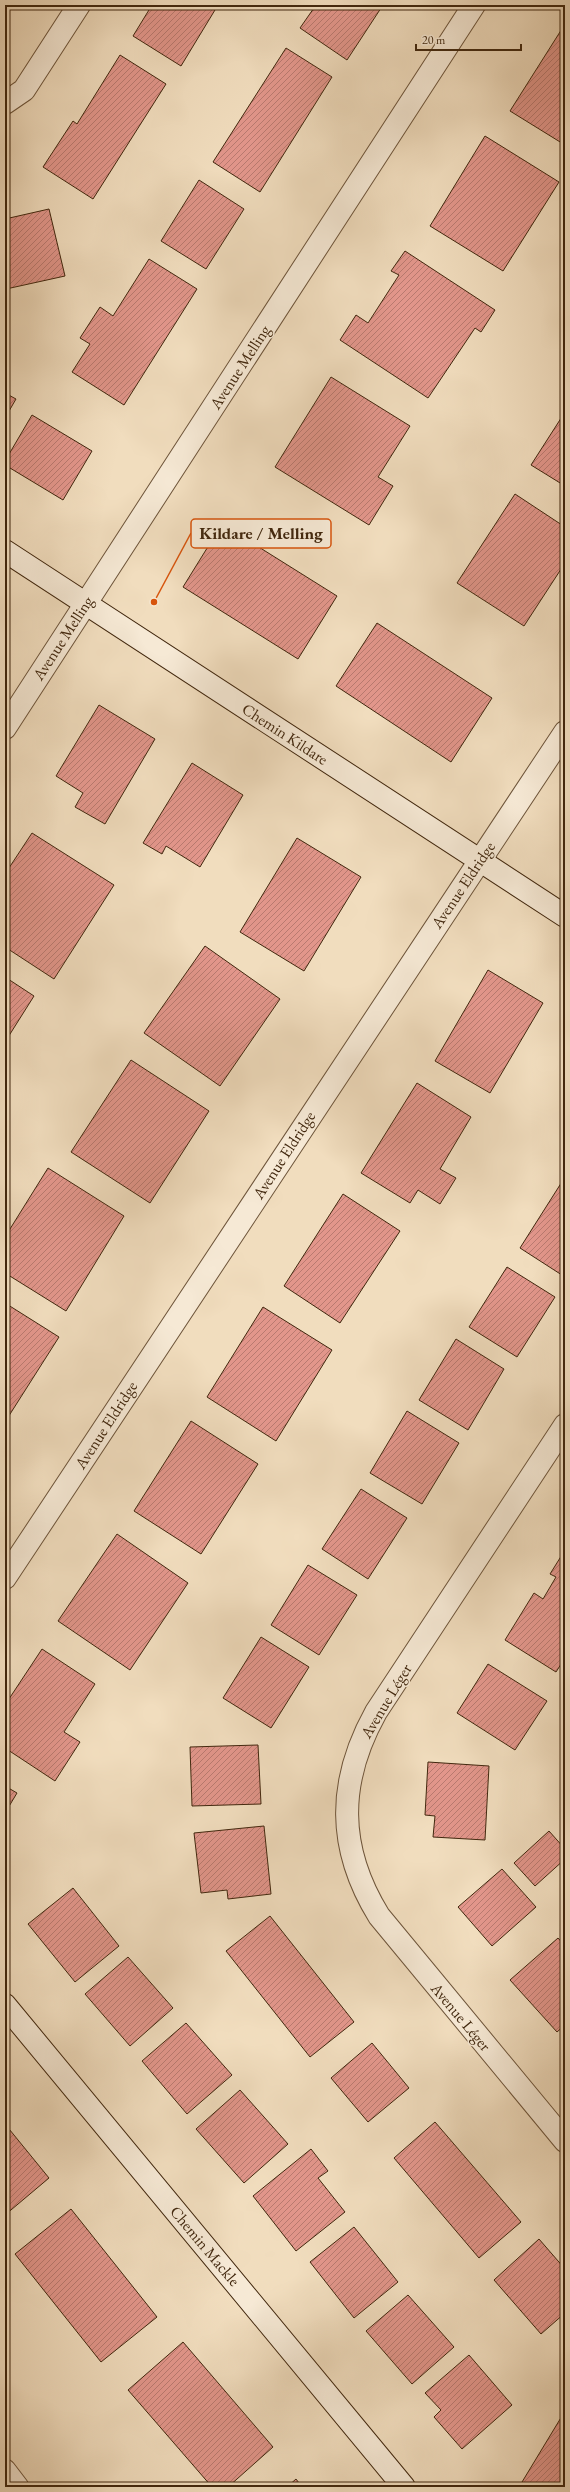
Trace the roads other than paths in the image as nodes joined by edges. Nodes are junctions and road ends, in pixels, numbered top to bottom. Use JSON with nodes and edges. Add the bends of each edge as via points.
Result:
{"nodes":[{"id":1,"x":79,"y":5,"type":"edge"},
{"id":2,"x":474,"y":5,"type":"edge"},
{"id":3,"x":5,"y":103,"type":"edge"},
{"id":4,"x":5,"y":551,"type":"edge"},
{"id":5,"x":86,"y":604,"type":"junction"},
{"id":6,"x":5,"y":728,"type":"edge"},
{"id":7,"x":565,"y":732,"type":"edge"},
{"id":8,"x":479,"y":860,"type":"junction"},
{"id":9,"x":565,"y":916,"type":"edge"},
{"id":10,"x":565,"y":1425,"type":"edge"},
{"id":11,"x":5,"y":1578,"type":"edge"},
{"id":12,"x":5,"y":2005,"type":"edge"},
{"id":13,"x":565,"y":2141,"type":"edge"},
{"id":14,"x":5,"y":2470,"type":"edge"},
{"id":15,"x":18,"y":2487,"type":"edge"},
{"id":16,"x":404,"y":2487,"type":"edge"}],
"edges":[{"from":1,"to":3,"type":"street","via":[[24,90]]},
{"from":2,"to":5,"type":"street","name":"Avenue Melling"},
{"from":4,"to":5,"type":"street","name":"Chemin Kildare"},
{"from":5,"to":6,"type":"street","name":"Avenue Melling"},
{"from":5,"to":8,"type":"street","name":"Chemin Kildare"},
{"from":7,"to":8,"type":"street","name":"Avenue Eldridge"},
{"from":8,"to":9,"type":"street","name":"Chemin Kildare"},
{"from":8,"to":11,"type":"street","name":"Avenue Eldridge"},
{"from":10,"to":13,"type":"street","name":"Avenue Léger","via":[[372,1718],[352,1768],[348,1788],[348,1814],[349,1844],[353,1863],[379,1916]]},
{"from":12,"to":16,"type":"street","name":"Chemin Mackle"},
{"from":14,"to":15,"type":"lane"}]}
